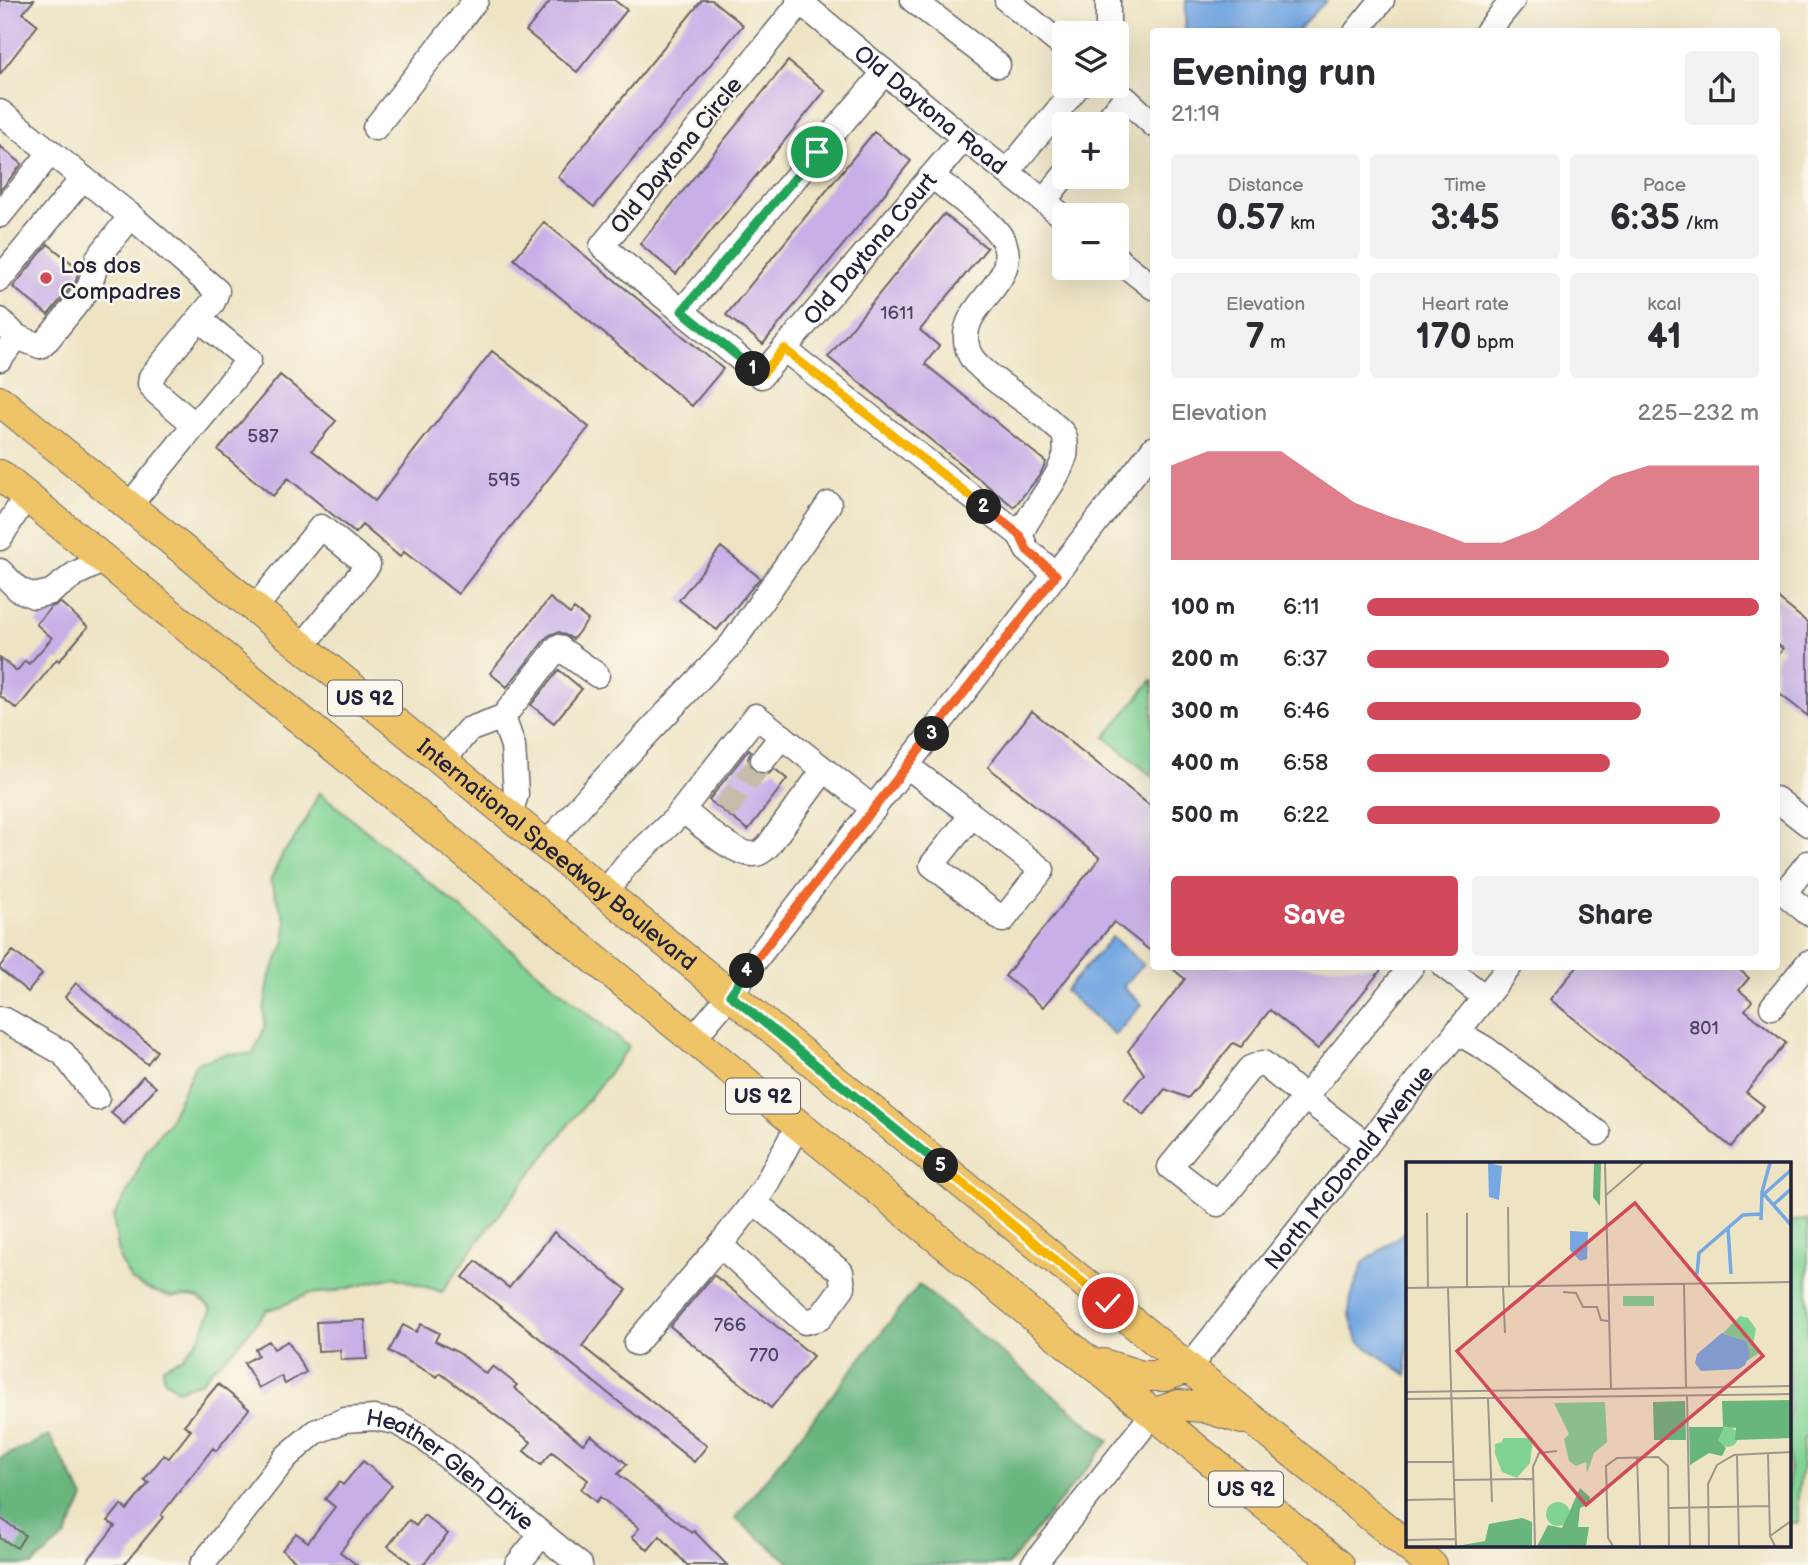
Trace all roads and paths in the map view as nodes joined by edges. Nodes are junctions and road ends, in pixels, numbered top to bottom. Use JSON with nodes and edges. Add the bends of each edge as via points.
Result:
{"nodes":[{"id":1,"x":476,"y":0,"type":"edge"},
{"id":2,"x":913,"y":0,"type":"edge"},
{"id":3,"x":1007,"y":0,"type":"edge"},
{"id":4,"x":1108,"y":0,"type":"edge"},
{"id":5,"x":1382,"y":0,"type":"edge"},
{"id":6,"x":1513,"y":0,"type":"edge"},
{"id":7,"x":806,"y":3,"type":"edge"},
{"id":8,"x":1108,"y":21,"type":"edge"},
{"id":9,"x":1359,"y":28,"type":"edge"},
{"id":10,"x":1490,"y":28,"type":"edge"},
{"id":11,"x":1052,"y":37,"type":"edge"},
{"id":12,"x":998,"y":65,"type":"dead end"},
{"id":13,"x":885,"y":72,"type":"junction"},
{"id":14,"x":1068,"y":98,"type":"edge"},
{"id":15,"x":1124,"y":98,"type":"edge"},
{"id":16,"x":0,"y":112,"type":"edge"},
{"id":17,"x":1150,"y":121,"type":"edge"},
{"id":18,"x":375,"y":128,"type":"dead end"},
{"id":19,"x":964,"y":138,"type":"junction"},
{"id":20,"x":51,"y":152,"type":"junction"},
{"id":21,"x":1007,"y":172,"type":"junction"},
{"id":22,"x":932,"y":176,"type":"junction"},
{"id":23,"x":83,"y":178,"type":"junction"},
{"id":24,"x":1054,"y":189,"type":"edge"},
{"id":25,"x":1044,"y":201,"type":"junction"},
{"id":26,"x":1052,"y":207,"type":"edge"},
{"id":27,"x":0,"y":215,"type":"edge"},
{"id":28,"x":131,"y":216,"type":"junction"},
{"id":29,"x":1129,"y":269,"type":"edge"},
{"id":30,"x":0,"y":279,"type":"edge"},
{"id":31,"x":1150,"y":286,"type":"edge"},
{"id":32,"x":682,"y":311,"type":"junction"},
{"id":33,"x":199,"y":319,"type":"junction"},
{"id":34,"x":8,"y":328,"type":"edge"},
{"id":35,"x":784,"y":349,"type":"junction"},
{"id":36,"x":0,"y":359,"type":"edge"},
{"id":37,"x":0,"y":401,"type":"edge"},
{"id":38,"x":195,"y":425,"type":"junction"},
{"id":39,"x":1150,"y":453,"type":"edge"},
{"id":40,"x":0,"y":475,"type":"edge"},
{"id":41,"x":26,"y":496,"type":"junction"},
{"id":42,"x":829,"y":504,"type":"dead end"},
{"id":43,"x":129,"y":506,"type":"junction"},
{"id":44,"x":1020,"y":535,"type":"junction"},
{"id":45,"x":0,"y":538,"type":"edge"},
{"id":46,"x":104,"y":560,"type":"junction"},
{"id":47,"x":0,"y":571,"type":"edge"},
{"id":48,"x":1056,"y":575,"type":"junction"},
{"id":49,"x":255,"y":608,"type":"junction"},
{"id":50,"x":302,"y":646,"type":"junction"},
{"id":51,"x":597,"y":675,"type":"dead end"},
{"id":52,"x":503,"y":717,"type":"junction"},
{"id":53,"x":782,"y":737,"type":"junction"},
{"id":54,"x":443,"y":761,"type":"junction"},
{"id":55,"x":763,"y":761,"type":"tunnel mouth"},
{"id":56,"x":907,"y":766,"type":"junction"},
{"id":57,"x":824,"y":770,"type":"junction"},
{"id":58,"x":1780,"y":802,"type":"edge"},
{"id":59,"x":874,"y":809,"type":"junction"},
{"id":60,"x":683,"y":810,"type":"junction"},
{"id":61,"x":510,"y":815,"type":"junction"},
{"id":62,"x":972,"y":815,"type":"dead end"},
{"id":63,"x":1808,"y":824,"type":"edge"},
{"id":64,"x":546,"y":845,"type":"junction"},
{"id":65,"x":1808,"y":863,"type":"edge"},
{"id":66,"x":605,"y":893,"type":"junction"},
{"id":67,"x":1808,"y":913,"type":"edge"},
{"id":68,"x":1808,"y":963,"type":"edge"},
{"id":69,"x":1409,"y":970,"type":"edge"},
{"id":70,"x":1449,"y":970,"type":"edge"},
{"id":71,"x":1507,"y":970,"type":"edge"},
{"id":72,"x":730,"y":995,"type":"junction"},
{"id":73,"x":1485,"y":997,"type":"junction"},
{"id":74,"x":1772,"y":1007,"type":"dead end"},
{"id":75,"x":0,"y":1019,"type":"edge"},
{"id":76,"x":1457,"y":1032,"type":"junction"},
{"id":77,"x":693,"y":1039,"type":"junction"},
{"id":78,"x":1304,"y":1097,"type":"junction"},
{"id":79,"x":97,"y":1098,"type":"dead end"},
{"id":80,"x":798,"y":1125,"type":"junction"},
{"id":81,"x":1598,"y":1133,"type":"dead end"},
{"id":82,"x":1367,"y":1145,"type":"junction"},
{"id":83,"x":754,"y":1202,"type":"junction"},
{"id":84,"x":720,"y":1245,"type":"junction"},
{"id":85,"x":636,"y":1343,"type":"dead end"},
{"id":86,"x":1086,"y":1359,"type":"junction"},
{"id":87,"x":1188,"y":1368,"type":"junction"},
{"id":88,"x":1153,"y":1414,"type":"junction"},
{"id":89,"x":1256,"y":1423,"type":"junction"},
{"id":90,"x":542,"y":1534,"type":"junction"},
{"id":91,"x":1406,"y":1545,"type":"edge"},
{"id":92,"x":1410,"y":1548,"type":"edge"},
{"id":93,"x":202,"y":1565,"type":"edge"},
{"id":94,"x":517,"y":1565,"type":"edge"},
{"id":95,"x":580,"y":1565,"type":"edge"},
{"id":96,"x":1033,"y":1565,"type":"edge"},
{"id":97,"x":1339,"y":1565,"type":"edge"},
{"id":98,"x":1431,"y":1565,"type":"edge"}],
"edges":[{"from":1,"to":18,"type":"street"},
{"from":2,"to":12,"type":"street"},
{"from":3,"to":11,"type":"street"},
{"from":4,"to":8,"type":"street"},
{"from":5,"to":9,"type":"street"},
{"from":6,"to":10,"type":"street"},
{"from":7,"to":13,"type":"street","name":"Old Daytona Road"},
{"from":7,"to":32,"type":"street","name":"Old Daytona Circle","via":[[602,246]]},
{"from":13,"to":19,"type":"street","name":"Old Daytona Road"},
{"from":13,"to":32,"type":"street"},
{"from":14,"to":21,"type":"street"},
{"from":15,"to":17,"type":"street"},
{"from":16,"to":20,"type":"street"},
{"from":19,"to":21,"type":"street","name":"Old Daytona Road"},
{"from":19,"to":22,"type":"street","name":"Old Daytona Court"},
{"from":20,"to":23,"type":"street"},
{"from":20,"to":27,"type":"street"},
{"from":21,"to":25,"type":"street","name":"Old Daytona Road"},
{"from":22,"to":35,"type":"street","name":"Old Daytona Court"},
{"from":22,"to":44,"type":"street","via":[[993,227],[1005,244],[1003,274],[967,323],[967,347],[975,363],[1064,435],[1066,454]]},
{"from":23,"to":28,"type":"street"},
{"from":23,"to":30,"type":"street"},
{"from":24,"to":25,"type":"street"},
{"from":25,"to":26,"type":"street","name":"Old Daytona Road"},
{"from":28,"to":33,"type":"street","via":[[217,290]]},
{"from":28,"to":34,"type":"street","via":[[98,258],[89,288],[48,339],[40,346]]},
{"from":29,"to":31,"type":"street"},
{"from":32,"to":35,"type":"street","name":"Old Daytona Court","via":[[761,376]]},
{"from":33,"to":38,"type":"street","via":[[150,384]]},
{"from":33,"to":38,"type":"street","via":[[249,360]]},
{"from":34,"to":36,"type":"street"},
{"from":35,"to":44,"type":"street"},
{"from":37,"to":43,"type":"main road","name":"International Speedway Boulevard","number":"US 92"},
{"from":38,"to":43,"type":"street"},
{"from":39,"to":48,"type":"street"},
{"from":40,"to":41,"type":"main road","number":"US 92"},
{"from":41,"to":45,"type":"street"},
{"from":41,"to":46,"type":"main road","number":"US 92"},
{"from":42,"to":64,"type":"street","via":[[731,645]]},
{"from":43,"to":49,"type":"main road","name":"International Speedway Boulevard","number":"US 92"},
{"from":44,"to":48,"type":"street","via":[[1027,550]]},
{"from":46,"to":47,"type":"street","via":[[51,592],[34,596],[19,590]]},
{"from":46,"to":77,"type":"main road","number":"US 92"},
{"from":48,"to":56,"type":"street"},
{"from":49,"to":50,"type":"main road","name":"International Speedway Boulevard","number":"US 92"},
{"from":49,"to":50,"type":"street","via":[[321,527],[368,565]]},
{"from":50,"to":54,"type":"main road","name":"International Speedway Boulevard","number":"US 92"},
{"from":51,"to":52,"type":"street","via":[[558,647]]},
{"from":52,"to":54,"type":"street","via":[[468,730]]},
{"from":52,"to":61,"type":"street","via":[[513,746],[516,794]]},
{"from":53,"to":55,"type":"street"},
{"from":53,"to":57,"type":"street"},
{"from":53,"to":60,"type":"street","via":[[756,716]]},
{"from":54,"to":61,"type":"main road","name":"International Speedway Boulevard","number":"US 92"},
{"from":56,"to":59,"type":"street"},
{"from":56,"to":62,"type":"street"},
{"from":57,"to":59,"type":"street"},
{"from":57,"to":60,"type":"street","via":[[759,854],[732,848],[716,821]]},
{"from":58,"to":63,"type":"street"},
{"from":59,"to":72,"type":"street"},
{"from":60,"to":66,"type":"street","via":[[626,865]]},
{"from":61,"to":64,"type":"main road","name":"International Speedway Boulevard","number":"US 92"},
{"from":64,"to":66,"type":"main road","name":"International Speedway Boulevard","number":"US 92"},
{"from":65,"to":67,"type":"street","via":[[1784,893]]},
{"from":66,"to":72,"type":"main road","name":"International Speedway Boulevard","number":"US 92"},
{"from":68,"to":74,"type":"street"},
{"from":69,"to":78,"type":"street"},
{"from":70,"to":73,"type":"street"},
{"from":71,"to":73,"type":"street","name":"North McDonald Avenue"},
{"from":72,"to":77,"type":"street"},
{"from":72,"to":87,"type":"main road","name":"International Speedway Boulevard","number":"US 92"},
{"from":73,"to":76,"type":"street","name":"North McDonald Avenue"},
{"from":75,"to":79,"type":"street","via":[[63,1053]]},
{"from":76,"to":81,"type":"street"},
{"from":76,"to":82,"type":"street","name":"North McDonald Avenue"},
{"from":77,"to":80,"type":"main road","number":"US 92"},
{"from":78,"to":78,"type":"street","via":[[1263,1063],[1250,1068],[1170,1167],[1218,1204]]},
{"from":78,"to":82,"type":"street"},
{"from":80,"to":83,"type":"street"},
{"from":80,"to":86,"type":"main road","number":"US 92"},
{"from":82,"to":87,"type":"street","name":"North McDonald Avenue"},
{"from":83,"to":84,"type":"street"},
{"from":83,"to":84,"type":"street","via":[[841,1272],[843,1287],[820,1318],[805,1322]]},
{"from":84,"to":85,"type":"street"},
{"from":86,"to":87,"type":"main road","via":[[1142,1376],[1166,1376]]},
{"from":86,"to":88,"type":"main road","number":"US 92"},
{"from":87,"to":89,"type":"main road","name":"International Speedway Boulevard","number":"US 92"},
{"from":88,"to":89,"type":"main road","via":[[1178,1405],[1203,1407]]},
{"from":88,"to":96,"type":"street"},
{"from":88,"to":97,"type":"main road","number":"US 92"},
{"from":89,"to":91,"type":"main road","name":"International Speedway Boulevard","number":"US 92"},
{"from":90,"to":93,"type":"street","name":"Heather Glen Drive","via":[[424,1438],[396,1422],[345,1420],[315,1432],[286,1457]]},
{"from":90,"to":94,"type":"street"},
{"from":90,"to":95,"type":"street","name":"Heather Glen Drive"},
{"from":92,"to":98,"type":"main road","name":"International Speedway Boulevard","number":"US 92"}]}
